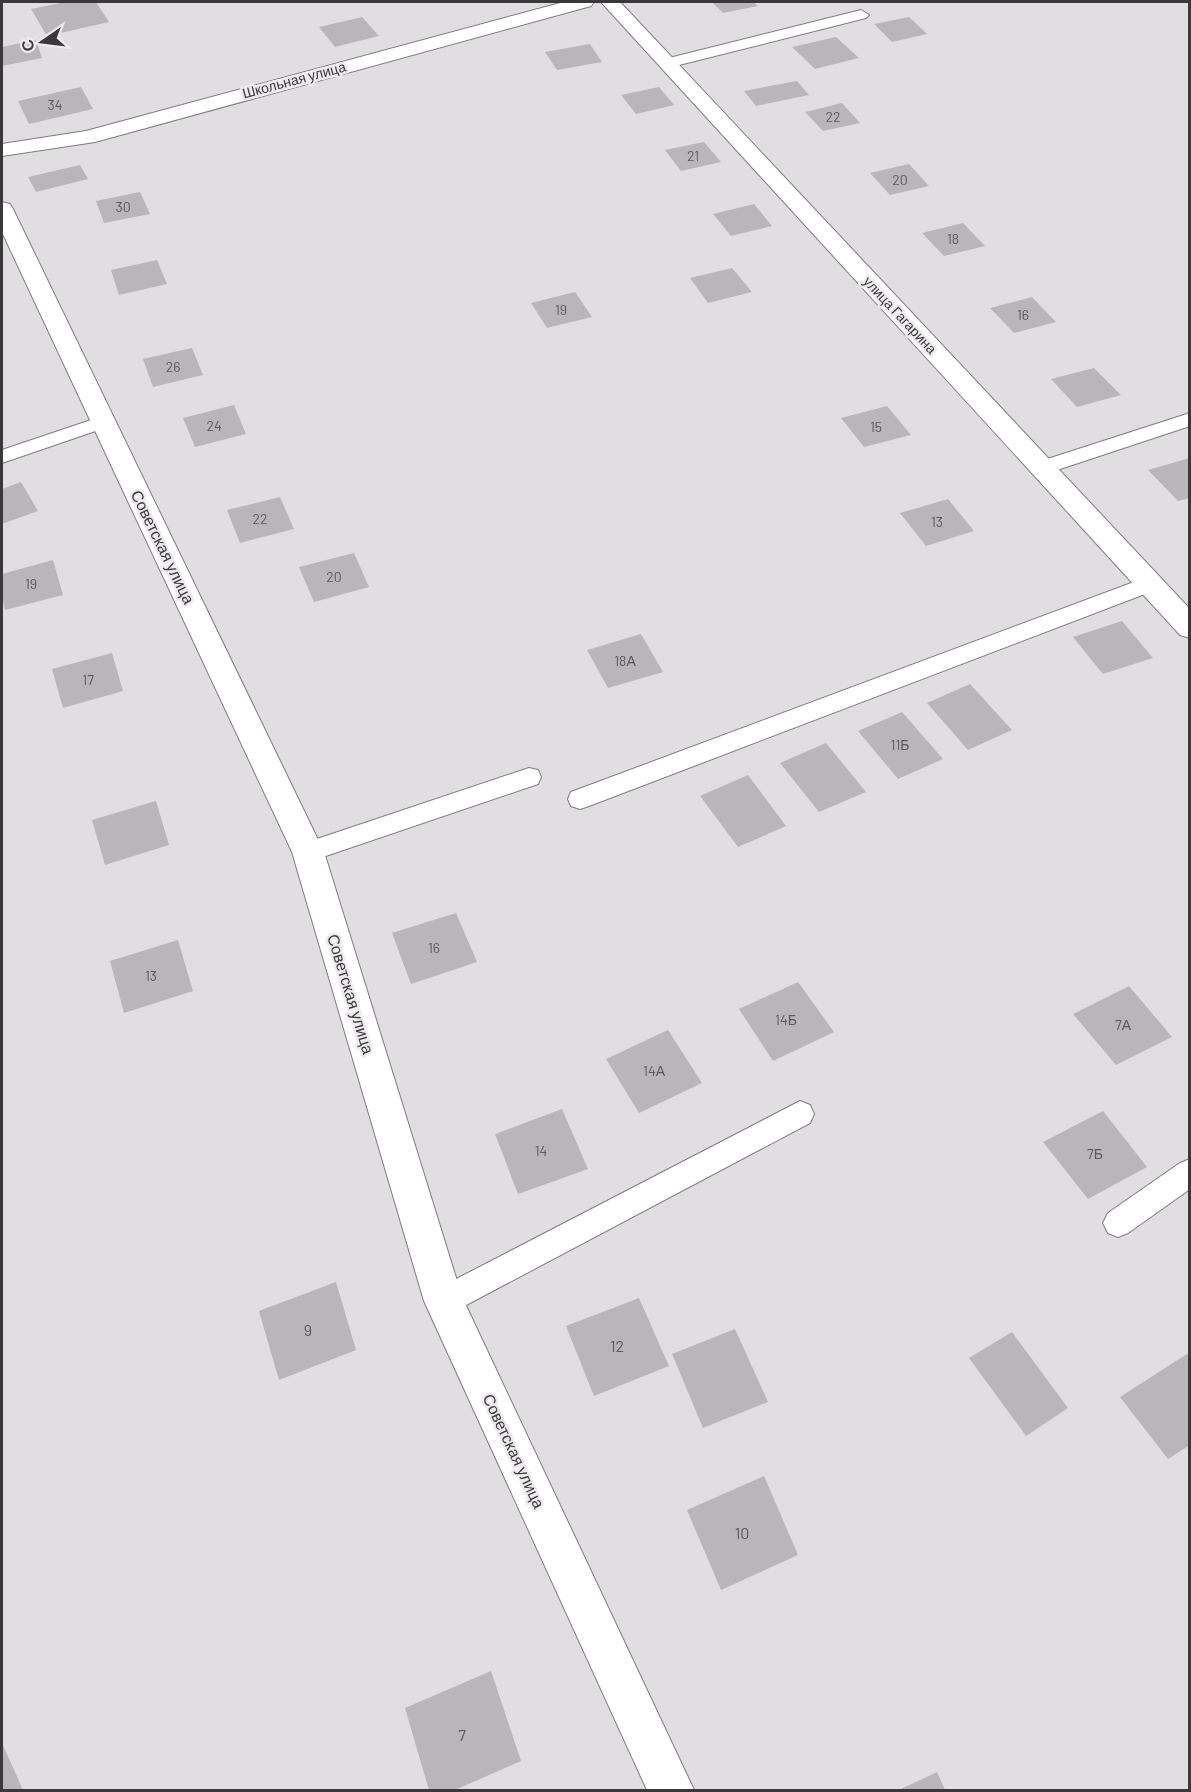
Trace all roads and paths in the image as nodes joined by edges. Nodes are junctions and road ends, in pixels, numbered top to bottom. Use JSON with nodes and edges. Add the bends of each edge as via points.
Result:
{"nodes":[{"id":1,"x":584,"y":2,"type":"edge"},
{"id":2,"x":610,"y":2,"type":"edge"},
{"id":3,"x":861,"y":15,"type":"dead end"},
{"id":4,"x":667,"y":63,"type":"junction"},
{"id":5,"x":2,"y":150,"type":"edge"},
{"id":6,"x":2,"y":209,"type":"edge"},
{"id":7,"x":1190,"y":419,"type":"edge"},
{"id":8,"x":103,"y":422,"type":"junction"},
{"id":9,"x":2,"y":458,"type":"edge"},
{"id":10,"x":1042,"y":468,"type":"junction"},
{"id":11,"x":1150,"y":584,"type":"junction"},
{"id":12,"x":1190,"y":628,"type":"edge"},
{"id":13,"x":529,"y":777,"type":"dead end"},
{"id":14,"x":580,"y":799,"type":"dead end"},
{"id":15,"x":308,"y":852,"type":"junction"},
{"id":16,"x":800,"y":1114,"type":"dead end"},
{"id":17,"x":1190,"y":1172,"type":"edge"},
{"id":18,"x":1118,"y":1223,"type":"dead end"},
{"id":19,"x":444,"y":1301,"type":"junction"},
{"id":20,"x":671,"y":1791,"type":"edge"}],
"edges":[{"from":1,"to":5,"type":"street","name":"Школьная улица","via":[[87,136]]},
{"from":2,"to":4,"type":"street","name":"улица Гагарина"},
{"from":3,"to":4,"type":"lane"},
{"from":4,"to":10,"type":"street","name":"улица Гагарина"},
{"from":6,"to":8,"type":"street","name":"Советская улица"},
{"from":7,"to":10,"type":"lane"},
{"from":8,"to":9,"type":"lane"},
{"from":8,"to":15,"type":"street","name":"Советская улица"},
{"from":10,"to":11,"type":"street","name":"улица Гагарина"},
{"from":11,"to":12,"type":"street","name":"улица Гагарина"},
{"from":11,"to":14,"type":"lane"},
{"from":13,"to":15,"type":"lane"},
{"from":15,"to":19,"type":"street","name":"Советская улица"},
{"from":16,"to":19,"type":"lane"},
{"from":17,"to":18,"type":"lane"},
{"from":19,"to":20,"type":"street","name":"Советская улица"}]}
